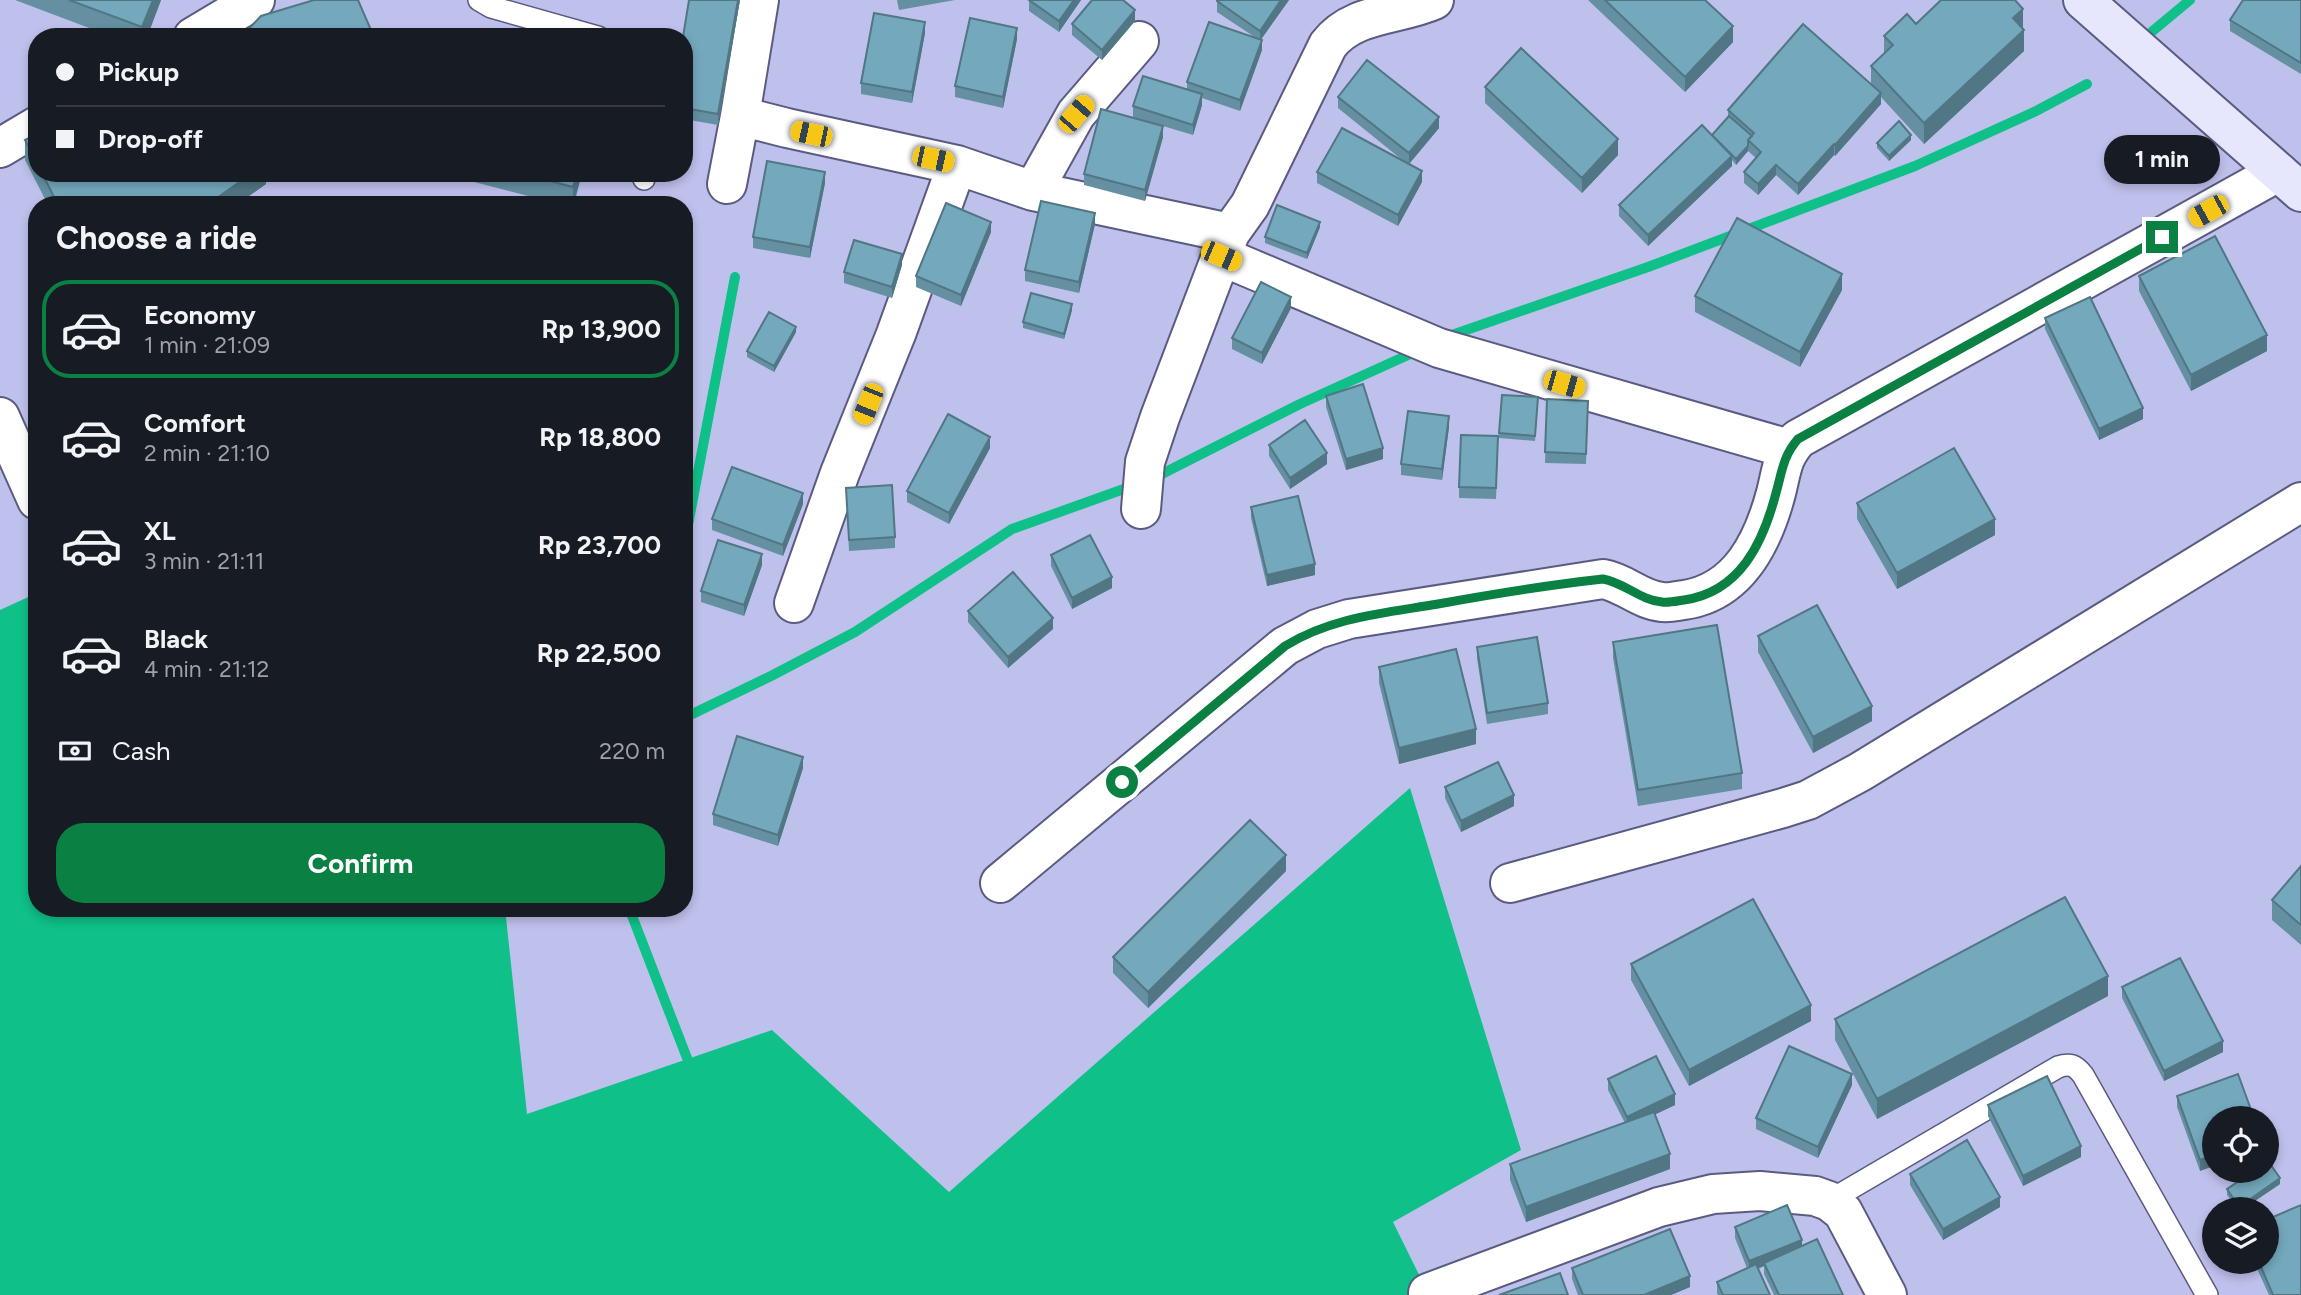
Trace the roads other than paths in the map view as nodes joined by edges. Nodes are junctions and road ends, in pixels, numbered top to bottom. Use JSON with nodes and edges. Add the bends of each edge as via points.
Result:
{"nodes":[{"id":1,"x":256,"y":0,"type":"edge"},
{"id":2,"x":479,"y":0,"type":"edge"},
{"id":3,"x":759,"y":0,"type":"edge"},
{"id":4,"x":1434,"y":0,"type":"edge"},
{"id":5,"x":2083,"y":0,"type":"edge"},
{"id":6,"x":209,"y":28,"type":"edge"},
{"id":7,"x":566,"y":28,"type":"edge"},
{"id":8,"x":1139,"y":41,"type":"dead end"},
{"id":9,"x":740,"y":116,"type":"junction"},
{"id":10,"x":28,"y":132,"type":"edge"},
{"id":11,"x":0,"y":148,"type":"edge"},
{"id":12,"x":957,"y":164,"type":"junction"},
{"id":13,"x":2290,"y":182,"type":"edge"},
{"id":14,"x":727,"y":184,"type":"dead end"},
{"id":15,"x":1033,"y":191,"type":"junction"},
{"id":16,"x":1226,"y":244,"type":"junction"},
{"id":17,"x":0,"y":417,"type":"edge"},
{"id":18,"x":1789,"y":449,"type":"junction"},
{"id":19,"x":28,"y":480,"type":"edge"},
{"id":20,"x":1142,"y":492,"type":"dead end"},
{"id":21,"x":2301,"y":502,"type":"edge"},
{"id":22,"x":794,"y":603,"type":"dead end"},
{"id":23,"x":1000,"y":883,"type":"dead end"},
{"id":24,"x":1510,"y":883,"type":"dead end"},
{"id":25,"x":1829,"y":1201,"type":"junction"},
{"id":26,"x":1428,"y":1293,"type":"dead end"},
{"id":27,"x":1888,"y":1295,"type":"edge"},
{"id":28,"x":2207,"y":1295,"type":"edge"}],
"edges":[{"from":1,"to":6,"type":"street"},
{"from":2,"to":7,"type":"lane"},
{"from":3,"to":9,"type":"street"},
{"from":4,"to":16,"type":"street","via":[[1362,19],[1335,36]]},
{"from":5,"to":13,"type":"main road"},
{"from":8,"to":15,"type":"street","via":[[1076,114]]},
{"from":9,"to":12,"type":"street"},
{"from":9,"to":14,"type":"street"},
{"from":10,"to":11,"type":"street"},
{"from":12,"to":15,"type":"street"},
{"from":12,"to":22,"type":"street"},
{"from":13,"to":18,"type":"street","via":[[1798,439]]},
{"from":15,"to":16,"type":"street"},
{"from":16,"to":18,"type":"street","via":[[1438,348]]},
{"from":16,"to":20,"type":"street","via":[[1160,417]]},
{"from":17,"to":19,"type":"street"},
{"from":18,"to":23,"type":"street","via":[[1758,546],[1717,590],[1700,598],[1664,603],[1603,579],[1349,618],[1317,629],[1285,646]]},
{"from":21,"to":24,"type":"street","via":[[1808,800]]},
{"from":25,"to":26,"type":"street","via":[[1760,1191],[1700,1197],[1660,1207]]},
{"from":25,"to":27,"type":"street","via":[[1852,1224]]},
{"from":25,"to":28,"type":"lane","via":[[2058,1067],[2076,1066]]}]}
